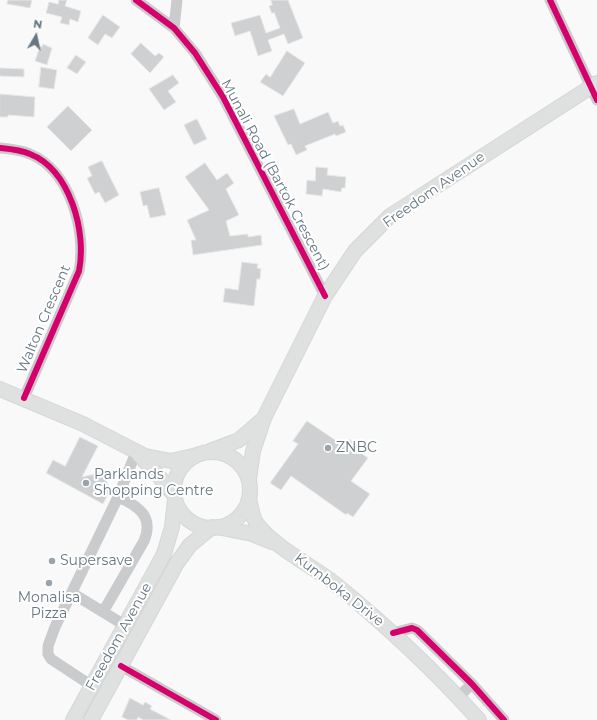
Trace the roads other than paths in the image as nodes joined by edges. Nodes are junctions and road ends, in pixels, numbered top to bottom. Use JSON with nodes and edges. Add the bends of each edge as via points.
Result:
{"nodes":[{"id":1,"x":136,"y":0,"type":"edge"},
{"id":2,"x":177,"y":0,"type":"edge"},
{"id":3,"x":550,"y":0,"type":"edge"},
{"id":4,"x":174,"y":28,"type":"junction"},
{"id":5,"x":594,"y":85,"type":"edge"},
{"id":6,"x":597,"y":100,"type":"edge"},
{"id":7,"x":0,"y":148,"type":"edge"},
{"id":8,"x":325,"y":296,"type":"junction"},
{"id":9,"x":0,"y":389,"type":"edge"},
{"id":10,"x":24,"y":398,"type":"junction"},
{"id":11,"x":264,"y":418,"type":"junction"},
{"id":12,"x":136,"y":452,"type":"junction"},
{"id":13,"x":202,"y":453,"type":"junction"},
{"id":14,"x":249,"y":478,"type":"junction"},
{"id":15,"x":118,"y":497,"type":"junction"},
{"id":16,"x":175,"y":497,"type":"junction"},
{"id":17,"x":249,"y":498,"type":"junction"},
{"id":18,"x":215,"y":527,"type":"junction"},
{"id":19,"x":282,"y":546,"type":"junction"},
{"id":20,"x":72,"y":594,"type":"junction"},
{"id":21,"x":103,"y":612,"type":"junction"},
{"id":22,"x":126,"y":626,"type":"junction"},
{"id":23,"x":393,"y":633,"type":"junction"},
{"id":24,"x":121,"y":666,"type":"junction"},
{"id":25,"x":472,"y":684,"type":"junction"},
{"id":26,"x":92,"y":686,"type":"junction"},
{"id":27,"x":458,"y":697,"type":"junction"},
{"id":28,"x":73,"y":720,"type":"edge"},
{"id":29,"x":84,"y":720,"type":"edge"},
{"id":30,"x":91,"y":720,"type":"edge"},
{"id":31,"x":216,"y":720,"type":"edge"},
{"id":32,"x":479,"y":720,"type":"edge"},
{"id":33,"x":504,"y":720,"type":"edge"}],
"edges":[{"from":1,"to":4,"type":"street","name":"Munali Road (Bartok Crescent)"},
{"from":2,"to":4,"type":"street"},
{"from":3,"to":5,"type":"street"},
{"from":4,"to":8,"type":"street","name":"Munali Road (Bartok Crescent)","via":[[195,53],[222,97]]},
{"from":5,"to":6,"type":"street"},
{"from":5,"to":8,"type":"main road","name":"Freedom Avenue","via":[[390,216],[356,251]]},
{"from":7,"to":10,"type":"street","name":"Walton Crescent","via":[[31,154],[49,166],[59,178],[77,216],[82,249],[79,271]]},
{"from":8,"to":11,"type":"main road","name":"Freedom Avenue"},
{"from":9,"to":10,"type":"main road"},
{"from":10,"to":12,"type":"main road","via":[[83,424]]},
{"from":11,"to":13,"type":"main road","name":"Freedom Avenue","via":[[239,440]]},
{"from":11,"to":14,"type":"main road","name":"Freedom Avenue","via":[[253,451]]},
{"from":12,"to":13,"type":"main road","via":[[159,460],[171,461]]},
{"from":12,"to":15,"type":"street"},
{"from":12,"to":16,"type":"main road"},
{"from":13,"to":14,"type":"main road","via":[[218,452],[237,461]]},
{"from":13,"to":16,"type":"main road","via":[[186,462],[178,471],[174,483]]},
{"from":14,"to":17,"type":"main road"},
{"from":15,"to":20,"type":"street"},
{"from":15,"to":21,"type":"street","via":[[140,509],[148,531]]},
{"from":16,"to":18,"type":"main road","via":[[186,518],[195,524]]},
{"from":16,"to":22,"type":"main road","name":"Freedom Avenue","via":[[172,528],[164,554]]},
{"from":17,"to":18,"type":"main road","via":[[238,518]]},
{"from":17,"to":19,"type":"main road","name":"Kumboka Drive","via":[[257,524]]},
{"from":18,"to":19,"type":"main road","name":"Kumboka Drive","via":[[252,534]]},
{"from":18,"to":24,"type":"main road","name":"Freedom Avenue","via":[[190,545],[177,563]]},
{"from":19,"to":23,"type":"main road","name":"Kumboka Drive","via":[[328,578]]},
{"from":20,"to":21,"type":"street"},
{"from":20,"to":26,"type":"street","via":[[55,627],[48,646],[48,654]]},
{"from":21,"to":22,"type":"street"},
{"from":22,"to":26,"type":"main road","name":"Freedom Avenue"},
{"from":23,"to":25,"type":"street","via":[[412,628],[417,630]]},
{"from":23,"to":27,"type":"main road","name":"Kumboka Drive"},
{"from":24,"to":30,"type":"main road","name":"Freedom Avenue"},
{"from":24,"to":31,"type":"street"},
{"from":25,"to":27,"type":"street"},
{"from":25,"to":33,"type":"street"},
{"from":26,"to":28,"type":"main road","name":"Freedom Avenue"},
{"from":26,"to":29,"type":"main road"},
{"from":27,"to":32,"type":"main road","name":"Kumboka Drive"}]}
